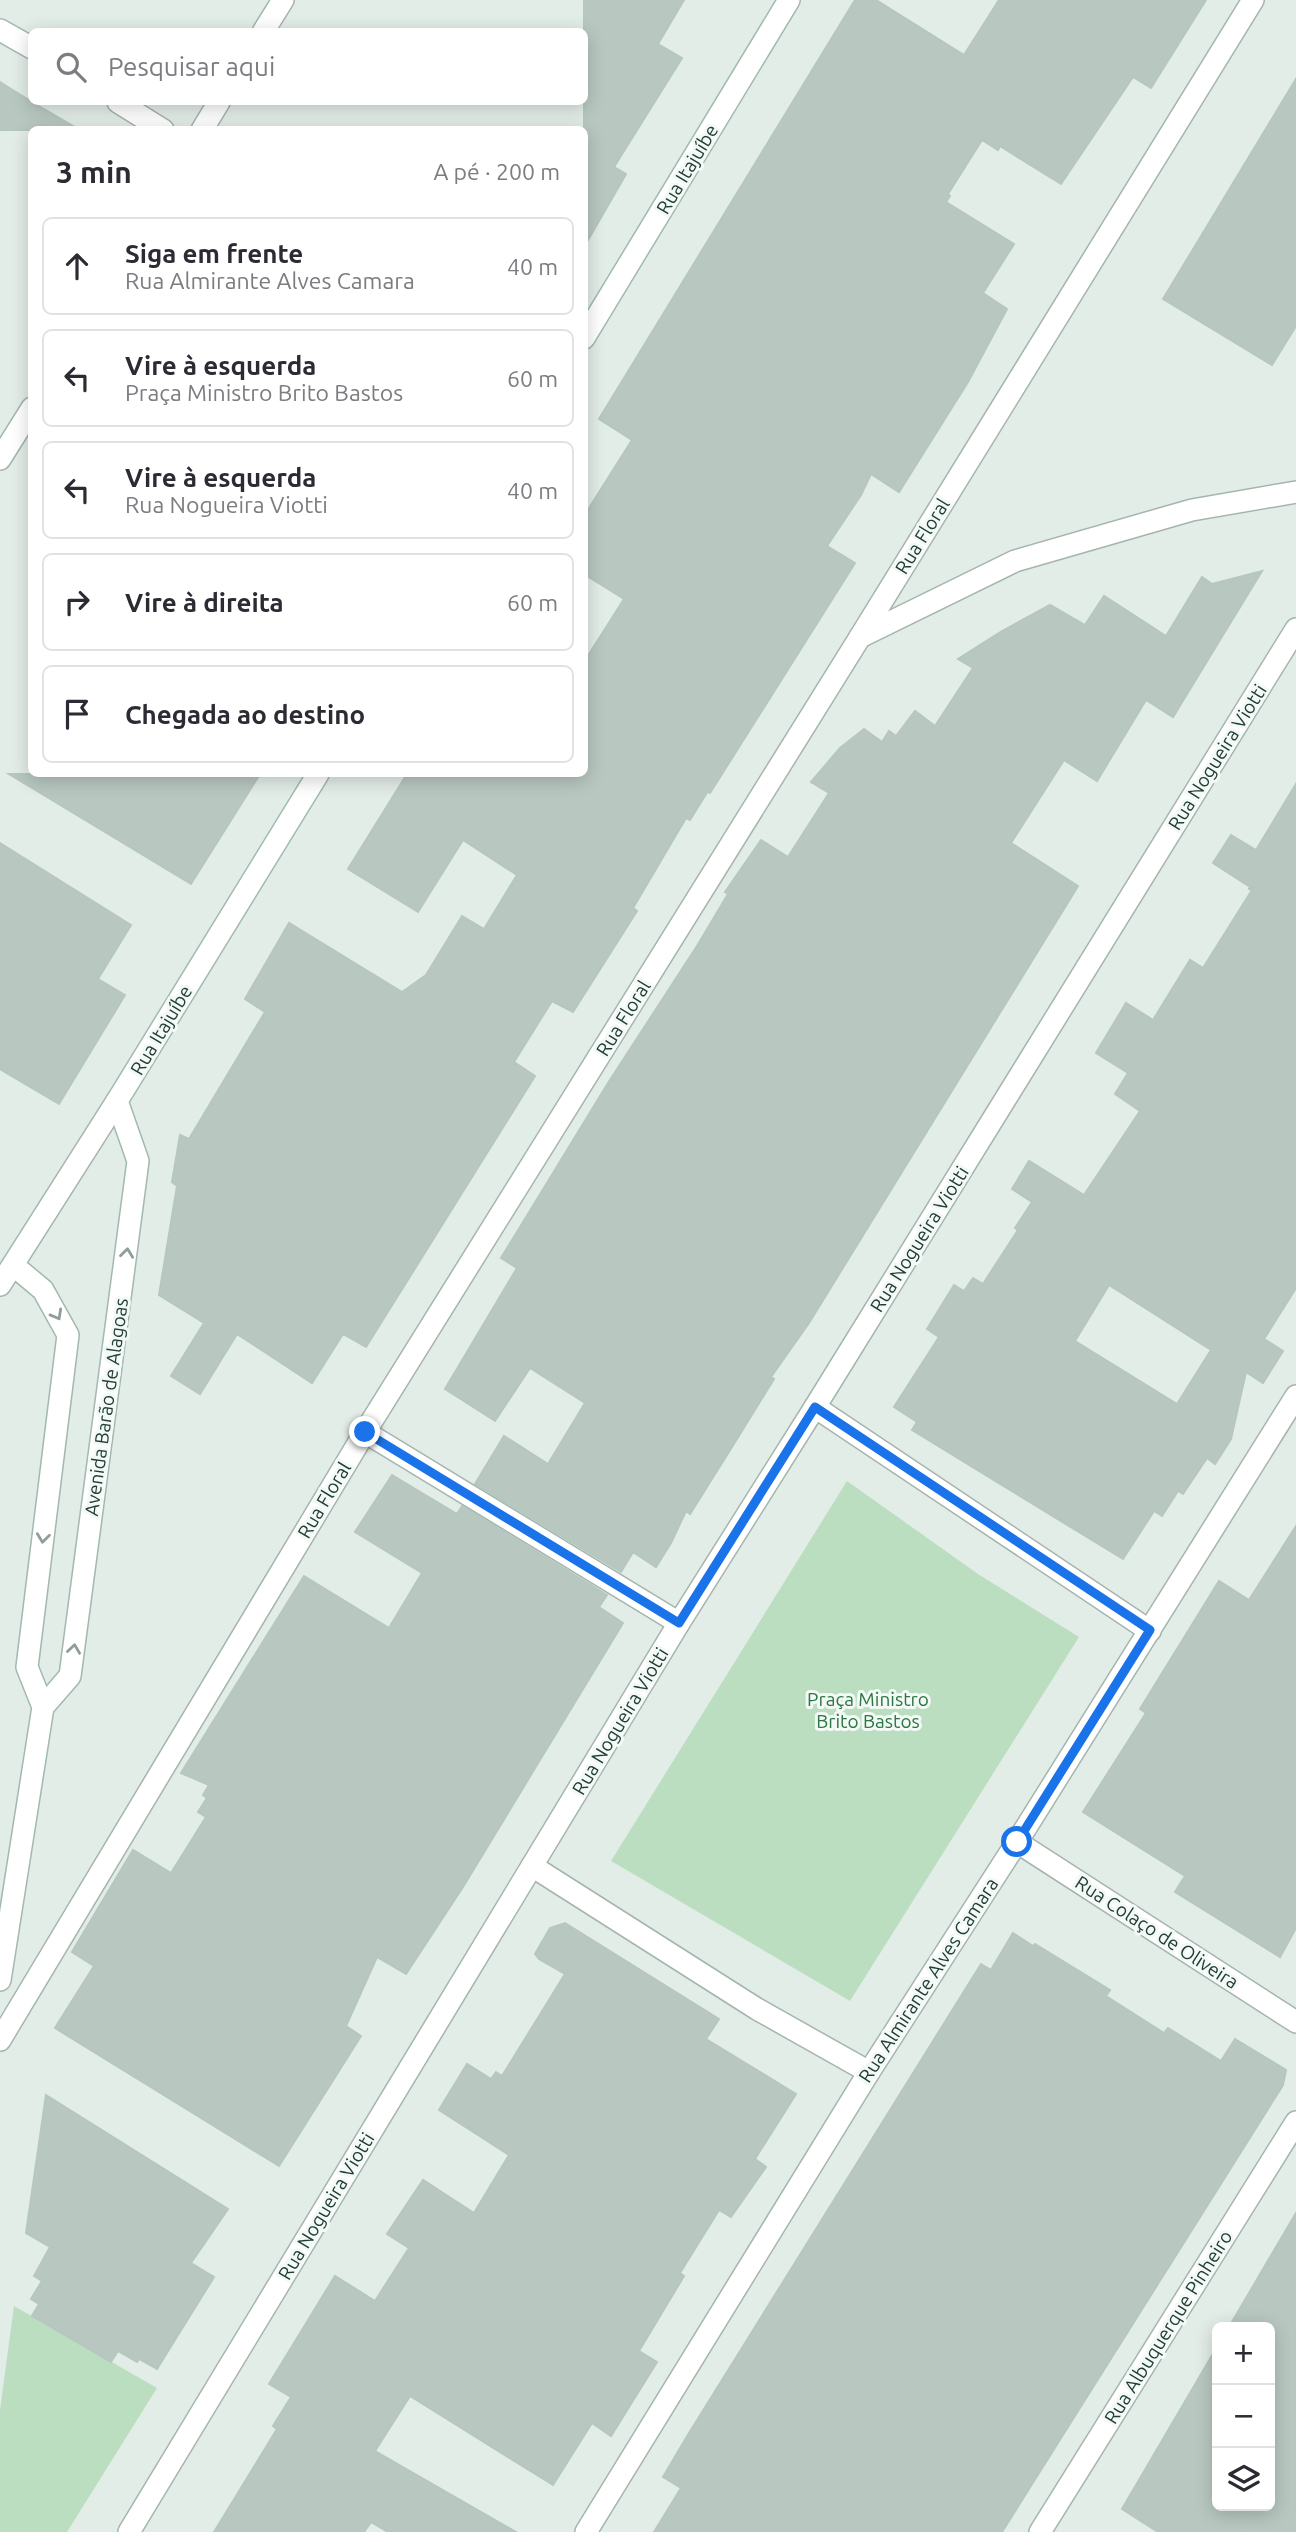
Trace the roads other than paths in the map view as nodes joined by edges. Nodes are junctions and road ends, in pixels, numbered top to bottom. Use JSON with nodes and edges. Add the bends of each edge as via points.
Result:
{"nodes":[{"id":1,"x":283,"y":0,"type":"edge"},
{"id":2,"x":789,"y":0,"type":"edge"},
{"id":3,"x":1253,"y":0,"type":"edge"},
{"id":4,"x":266,"y":28,"type":"edge"},
{"id":5,"x":0,"y":30,"type":"edge"},
{"id":6,"x":28,"y":46,"type":"edge"},
{"id":7,"x":123,"y":105,"type":"edge"},
{"id":8,"x":217,"y":105,"type":"edge"},
{"id":9,"x":157,"y":126,"type":"edge"},
{"id":10,"x":204,"y":126,"type":"edge"},
{"id":11,"x":588,"y":331,"type":"edge"},
{"id":12,"x":28,"y":414,"type":"edge"},
{"id":13,"x":0,"y":460,"type":"edge"},
{"id":14,"x":1296,"y":492,"type":"edge"},
{"id":15,"x":1296,"y":629,"type":"edge"},
{"id":16,"x":860,"y":637,"type":"junction"},
{"id":17,"x":316,"y":777,"type":"edge"},
{"id":18,"x":117,"y":1101,"type":"junction"},
{"id":19,"x":13,"y":1265,"type":"junction"},
{"id":20,"x":0,"y":1285,"type":"edge"},
{"id":21,"x":1296,"y":1396,"type":"edge"},
{"id":22,"x":815,"y":1407,"type":"junction"},
{"id":23,"x":365,"y":1432,"type":"junction"},
{"id":24,"x":679,"y":1623,"type":"junction"},
{"id":25,"x":1150,"y":1630,"type":"junction"},
{"id":26,"x":43,"y":1707,"type":"junction"},
{"id":27,"x":1017,"y":1842,"type":"junction"},
{"id":28,"x":532,"y":1866,"type":"junction"},
{"id":29,"x":0,"y":1980,"type":"edge"},
{"id":30,"x":1296,"y":2022,"type":"edge"},
{"id":31,"x":0,"y":2040,"type":"edge"},
{"id":32,"x":869,"y":2071,"type":"junction"},
{"id":33,"x":1296,"y":2122,"type":"edge"},
{"id":34,"x":129,"y":2532,"type":"edge"},
{"id":35,"x":586,"y":2532,"type":"edge"},
{"id":36,"x":1040,"y":2532,"type":"edge"}],
"edges":[{"from":1,"to":4,"type":"street"},
{"from":2,"to":11,"type":"street","name":"Rua Itajuíbe"},
{"from":3,"to":16,"type":"street","name":"Rua Floral"},
{"from":5,"to":6,"type":"street"},
{"from":7,"to":9,"type":"street"},
{"from":8,"to":10,"type":"street"},
{"from":12,"to":13,"type":"street"},
{"from":14,"to":16,"type":"street","via":[[1192,510],[1015,561]]},
{"from":15,"to":22,"type":"street","name":"Rua Nogueira Viotti"},
{"from":16,"to":23,"type":"street","name":"Rua Floral"},
{"from":17,"to":18,"type":"street","name":"Rua Itajuíbe"},
{"from":18,"to":19,"type":"street","name":"Rua Itajuíbe"},
{"from":26,"to":18,"type":"street","name":"Avenida Barão de Alagoas","one_way":true,"via":[[70,1676],[135,1189],[138,1161]]},
{"from":19,"to":20,"type":"street","name":"Rua Itajuíbe"},
{"from":19,"to":26,"type":"street","one_way":true,"via":[[43,1290],[68,1335],[27,1667]]},
{"from":21,"to":25,"type":"street","name":"Rua Almirante Alves Camara"},
{"from":22,"to":24,"type":"street","name":"Rua Nogueira Viotti"},
{"from":22,"to":25,"type":"street"},
{"from":23,"to":24,"type":"street"},
{"from":23,"to":31,"type":"street","name":"Rua Floral"},
{"from":24,"to":28,"type":"street","name":"Rua Nogueira Viotti"},
{"from":25,"to":27,"type":"street","name":"Rua Almirante Alves Camara"},
{"from":26,"to":29,"type":"street"},
{"from":27,"to":30,"type":"street","name":"Rua Colaço de Oliveira"},
{"from":27,"to":32,"type":"street","name":"Rua Almirante Alves Camara"},
{"from":28,"to":32,"type":"street","via":[[757,2009]]},
{"from":28,"to":34,"type":"street","name":"Rua Nogueira Viotti"},
{"from":32,"to":35,"type":"street","name":"Rua Almirante Alves Camara"},
{"from":33,"to":36,"type":"street","name":"Rua Albuquerque Pinheiro"}]}
